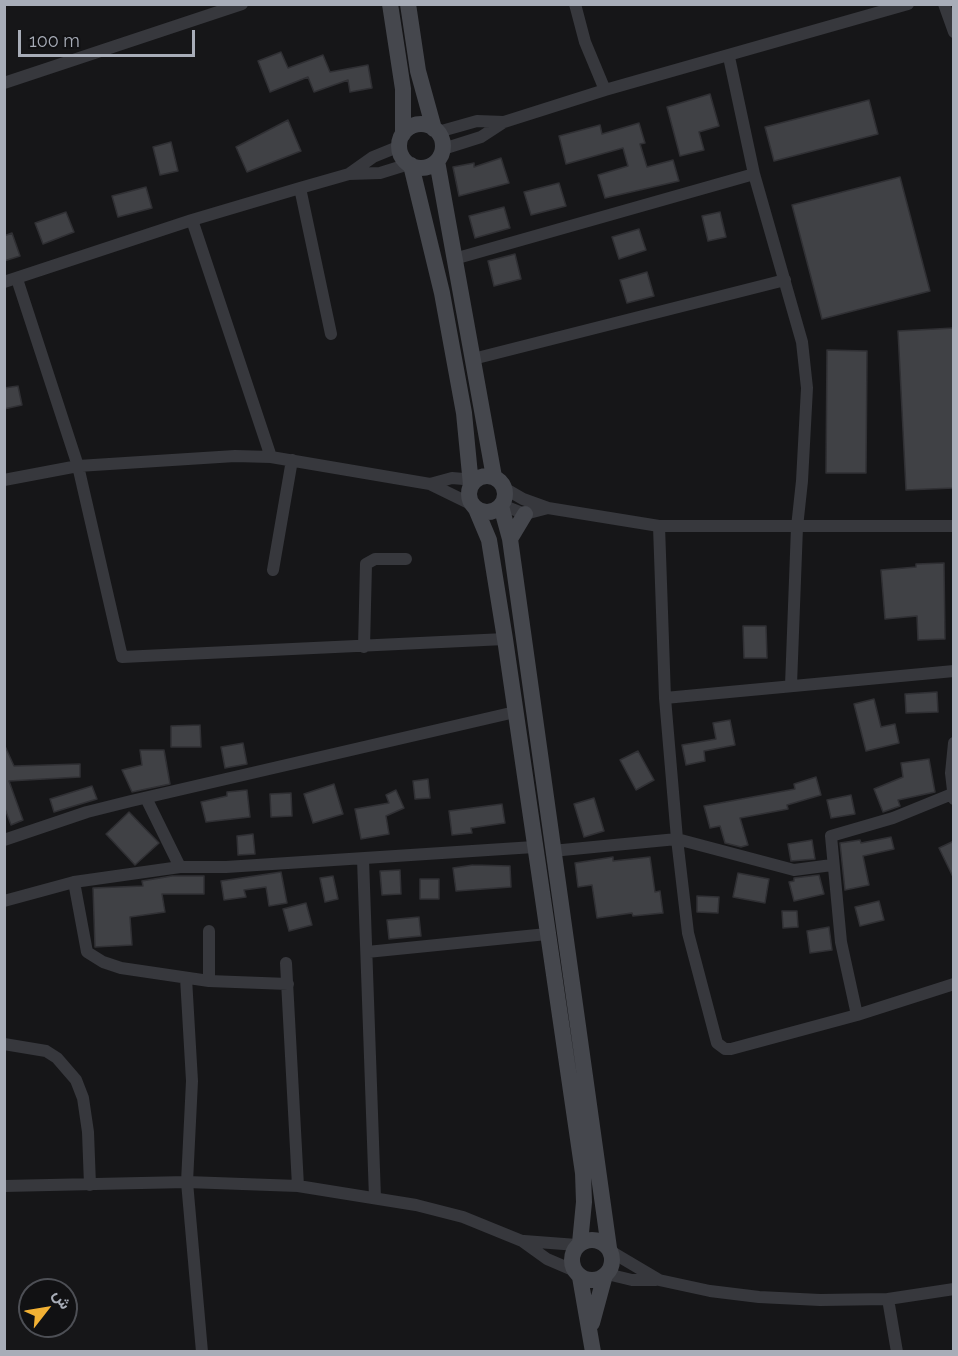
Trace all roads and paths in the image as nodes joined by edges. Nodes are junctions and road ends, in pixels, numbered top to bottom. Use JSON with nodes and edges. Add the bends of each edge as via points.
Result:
{"nodes":[{"id":1,"x":390,"y":4,"type":"edge"},
{"id":2,"x":408,"y":4,"type":"edge"},
{"id":3,"x":575,"y":4,"type":"edge"},
{"id":4,"x":908,"y":4,"type":"edge"},
{"id":5,"x":944,"y":4,"type":"edge"},
{"id":6,"x":236,"y":5,"type":"edge"},
{"id":7,"x":954,"y":32,"type":"edge"},
{"id":8,"x":729,"y":57,"type":"junction"},
{"id":9,"x":4,"y":83,"type":"edge"},
{"id":10,"x":605,"y":90,"type":"junction"},
{"id":11,"x":504,"y":122,"type":"junction"},
{"id":12,"x":436,"y":130,"type":"junction"},
{"id":13,"x":401,"y":140,"type":"junction"},
{"id":14,"x":440,"y":155,"type":"junction"},
{"id":15,"x":410,"y":164,"type":"junction"},
{"id":16,"x":349,"y":174,"type":"junction"},
{"id":17,"x":754,"y":174,"type":"junction"},
{"id":18,"x":300,"y":188,"type":"junction"},
{"id":19,"x":192,"y":220,"type":"junction"},
{"id":20,"x":454,"y":259,"type":"junction"},
{"id":21,"x":785,"y":280,"type":"junction"},
{"id":22,"x":11,"y":281,"type":"edge"},
{"id":23,"x":331,"y":334,"type":"dead end"},
{"id":24,"x":473,"y":359,"type":"junction"},
{"id":25,"x":271,"y":457,"type":"junction"},
{"id":26,"x":292,"y":460,"type":"junction"},
{"id":27,"x":78,"y":466,"type":"junction"},
{"id":28,"x":4,"y":480,"type":"edge"},
{"id":29,"x":472,"y":481,"type":"junction"},
{"id":30,"x":499,"y":483,"type":"junction"},
{"id":31,"x":430,"y":484,"type":"junction"},
{"id":32,"x":501,"y":506,"type":"junction"},
{"id":33,"x":474,"y":507,"type":"junction"},
{"id":34,"x":548,"y":508,"type":"junction"},
{"id":35,"x":525,"y":514,"type":"junction"},
{"id":36,"x":659,"y":526,"type":"junction"},
{"id":37,"x":954,"y":526,"type":"edge"},
{"id":38,"x":796,"y":527,"type":"junction"},
{"id":39,"x":510,"y":539,"type":"junction"},
{"id":40,"x":406,"y":560,"type":"dead end"},
{"id":41,"x":273,"y":570,"type":"dead end"},
{"id":42,"x":505,"y":639,"type":"junction"},
{"id":43,"x":364,"y":647,"type":"junction"},
{"id":44,"x":954,"y":671,"type":"edge"},
{"id":45,"x":791,"y":685,"type":"junction"},
{"id":46,"x":665,"y":698,"type":"junction"},
{"id":47,"x":515,"y":712,"type":"junction"},
{"id":48,"x":954,"y":743,"type":"edge"},
{"id":49,"x":953,"y":797,"type":"edge"},
{"id":50,"x":146,"y":798,"type":"junction"},
{"id":51,"x":677,"y":839,"type":"junction"},
{"id":52,"x":4,"y":840,"type":"edge"},
{"id":53,"x":534,"y":848,"type":"junction"},
{"id":54,"x":552,"y":851,"type":"junction"},
{"id":55,"x":363,"y":859,"type":"junction"},
{"id":56,"x":832,"y":865,"type":"junction"},
{"id":57,"x":180,"y":867,"type":"junction"},
{"id":58,"x":74,"y":882,"type":"junction"},
{"id":59,"x":4,"y":901,"type":"edge"},
{"id":60,"x":209,"y":931,"type":"dead end"},
{"id":61,"x":547,"y":934,"type":"junction"},
{"id":62,"x":367,"y":952,"type":"junction"},
{"id":63,"x":286,"y":963,"type":"dead end"},
{"id":64,"x":186,"y":978,"type":"junction"},
{"id":65,"x":209,"y":981,"type":"junction"},
{"id":66,"x":288,"y":984,"type":"junction"},
{"id":67,"x":954,"y":984,"type":"edge"},
{"id":68,"x":857,"y":1015,"type":"junction"},
{"id":69,"x":4,"y":1044,"type":"edge"},
{"id":70,"x":187,"y":1182,"type":"junction"},
{"id":71,"x":90,"y":1185,"type":"junction"},
{"id":72,"x":4,"y":1186,"type":"edge"},
{"id":73,"x":298,"y":1186,"type":"junction"},
{"id":74,"x":375,"y":1198,"type":"junction"},
{"id":75,"x":522,"y":1241,"type":"junction"},
{"id":76,"x":579,"y":1244,"type":"junction"},
{"id":77,"x":610,"y":1249,"type":"junction"},
{"id":78,"x":578,"y":1274,"type":"junction"},
{"id":79,"x":606,"y":1275,"type":"junction"},
{"id":80,"x":659,"y":1280,"type":"junction"},
{"id":81,"x":954,"y":1289,"type":"edge"},
{"id":82,"x":888,"y":1299,"type":"junction"},
{"id":83,"x":590,"y":1329,"type":"junction"},
{"id":84,"x":202,"y":1352,"type":"edge"},
{"id":85,"x":593,"y":1352,"type":"edge"},
{"id":86,"x":897,"y":1352,"type":"edge"}],
"edges":[{"from":1,"to":13,"type":"street","via":[[403,89]]},
{"from":2,"to":12,"type":"street","via":[[420,80]]},
{"from":3,"to":10,"type":"street","via":[[585,42]]},
{"from":4,"to":8,"type":"street"},
{"from":5,"to":7,"type":"street"},
{"from":6,"to":9,"type":"street"},
{"from":8,"to":10,"type":"street"},
{"from":8,"to":17,"type":"street"},
{"from":10,"to":11,"type":"street"},
{"from":11,"to":12,"type":"street","via":[[477,121]]},
{"from":11,"to":14,"type":"street"},
{"from":12,"to":13,"type":"street","via":[[418,124]]},
{"from":12,"to":14,"type":"street"},
{"from":13,"to":15,"type":"street","via":[[402,156]]},
{"from":13,"to":16,"type":"street"},
{"from":14,"to":15,"type":"street","via":[[425,167]]},
{"from":14,"to":20,"type":"street"},
{"from":15,"to":16,"type":"street","via":[[380,173]]},
{"from":15,"to":29,"type":"street","via":[[431,240]]},
{"from":16,"to":18,"type":"street"},
{"from":17,"to":20,"type":"street"},
{"from":17,"to":21,"type":"street"},
{"from":18,"to":19,"type":"street"},
{"from":18,"to":23,"type":"street"},
{"from":19,"to":22,"type":"street"},
{"from":19,"to":25,"type":"street"},
{"from":20,"to":24,"type":"street"},
{"from":21,"to":24,"type":"street"},
{"from":21,"to":38,"type":"street","via":[[802,342],[807,388]]},
{"from":22,"to":27,"type":"street"},
{"from":24,"to":30,"type":"street"},
{"from":25,"to":26,"type":"street"},
{"from":25,"to":27,"type":"street"},
{"from":26,"to":31,"type":"street"},
{"from":26,"to":41,"type":"street"},
{"from":27,"to":28,"type":"street"},
{"from":27,"to":43,"type":"street","via":[[122,657]]},
{"from":29,"to":30,"type":"street","via":[[484,476]]},
{"from":29,"to":31,"type":"street","via":[[453,478]]},
{"from":29,"to":33,"type":"street","via":[[469,499]]},
{"from":30,"to":32,"type":"street","via":[[505,497]]},
{"from":30,"to":34,"type":"street","via":[[523,499]]},
{"from":31,"to":33,"type":"street"},
{"from":32,"to":33,"type":"street","via":[[489,513]]},
{"from":32,"to":35,"type":"street"},
{"from":32,"to":39,"type":"street"},
{"from":33,"to":42,"type":"street","via":[[489,540]]},
{"from":34,"to":35,"type":"street"},
{"from":34,"to":36,"type":"street"},
{"from":35,"to":39,"type":"street"},
{"from":36,"to":38,"type":"street"},
{"from":36,"to":46,"type":"street"},
{"from":37,"to":38,"type":"street"},
{"from":38,"to":45,"type":"street"},
{"from":39,"to":54,"type":"street"},
{"from":40,"to":43,"type":"street","via":[[375,560],[366,564]]},
{"from":42,"to":43,"type":"street"},
{"from":42,"to":47,"type":"street"},
{"from":44,"to":45,"type":"street"},
{"from":45,"to":46,"type":"street"},
{"from":46,"to":51,"type":"street"},
{"from":47,"to":50,"type":"street"},
{"from":47,"to":53,"type":"street"},
{"from":48,"to":49,"type":"street"},
{"from":49,"to":56,"type":"street","via":[[831,836]]},
{"from":50,"to":52,"type":"street","via":[[87,812]]},
{"from":50,"to":57,"type":"street"},
{"from":51,"to":54,"type":"street"},
{"from":51,"to":56,"type":"street","via":[[794,870]]},
{"from":51,"to":68,"type":"street","via":[[688,933],[720,1047],[731,1049]]},
{"from":53,"to":55,"type":"street"},
{"from":53,"to":61,"type":"street"},
{"from":54,"to":77,"type":"street"},
{"from":55,"to":57,"type":"street"},
{"from":55,"to":62,"type":"street"},
{"from":56,"to":68,"type":"street"},
{"from":57,"to":58,"type":"street"},
{"from":58,"to":59,"type":"street"},
{"from":58,"to":64,"type":"street","via":[[84,943],[91,957],[121,968]]},
{"from":60,"to":65,"type":"street"},
{"from":61,"to":62,"type":"street"},
{"from":61,"to":76,"type":"street","via":[[583,1173]]},
{"from":62,"to":74,"type":"street"},
{"from":63,"to":66,"type":"street"},
{"from":64,"to":65,"type":"street"},
{"from":64,"to":70,"type":"street","via":[[192,1081]]},
{"from":65,"to":66,"type":"street"},
{"from":66,"to":73,"type":"street"},
{"from":67,"to":68,"type":"street"},
{"from":69,"to":71,"type":"street","via":[[46,1051],[76,1080],[88,1132]]},
{"from":70,"to":71,"type":"street"},
{"from":70,"to":73,"type":"street"},
{"from":70,"to":84,"type":"street"},
{"from":71,"to":72,"type":"street"},
{"from":73,"to":74,"type":"street"},
{"from":74,"to":75,"type":"street","via":[[441,1210]]},
{"from":75,"to":76,"type":"street"},
{"from":75,"to":78,"type":"street"},
{"from":76,"to":77,"type":"street","via":[[598,1240]]},
{"from":76,"to":78,"type":"street","via":[[572,1258]]},
{"from":77,"to":79,"type":"street","via":[[612,1263]]},
{"from":77,"to":80,"type":"street"},
{"from":78,"to":79,"type":"street","via":[[593,1280]]},
{"from":78,"to":83,"type":"street"},
{"from":79,"to":80,"type":"street"},
{"from":79,"to":83,"type":"street"},
{"from":80,"to":82,"type":"street","via":[[759,1297]]},
{"from":81,"to":82,"type":"street"},
{"from":82,"to":86,"type":"street"},
{"from":83,"to":85,"type":"street"}]}
